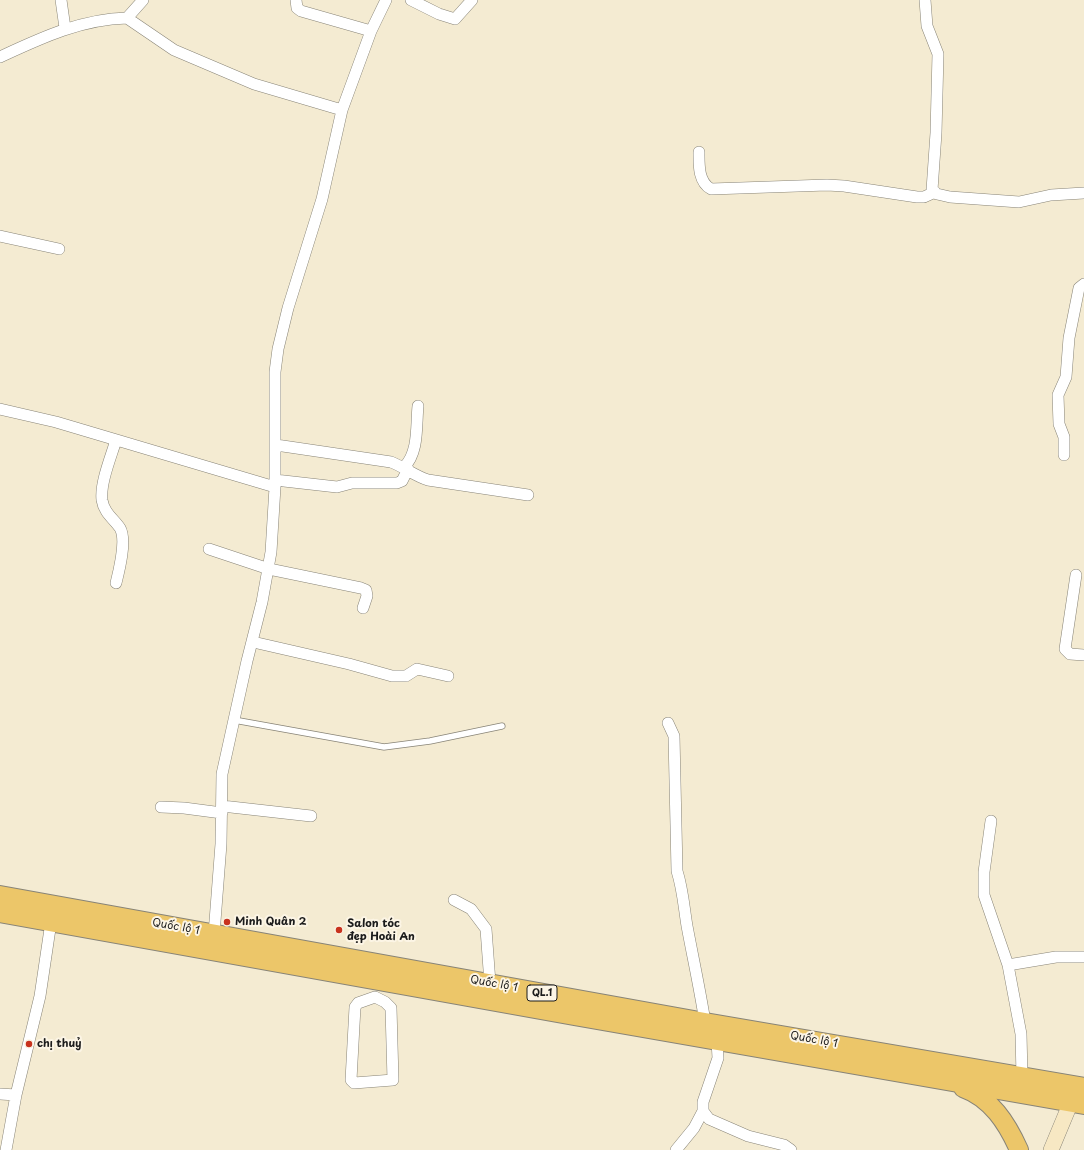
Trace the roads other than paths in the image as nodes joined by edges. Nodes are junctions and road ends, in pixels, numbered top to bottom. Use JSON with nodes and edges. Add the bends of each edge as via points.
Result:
{"nodes":[{"id":1,"x":61,"y":0,"type":"edge"},
{"id":2,"x":143,"y":0,"type":"edge"},
{"id":3,"x":296,"y":0,"type":"edge"},
{"id":4,"x":386,"y":0,"type":"edge"},
{"id":5,"x":411,"y":0,"type":"edge"},
{"id":6,"x":472,"y":0,"type":"edge"},
{"id":7,"x":925,"y":0,"type":"edge"},
{"id":8,"x":127,"y":18,"type":"junction"},
{"id":9,"x":65,"y":28,"type":"junction"},
{"id":10,"x":371,"y":31,"type":"junction"},
{"id":11,"x":0,"y":57,"type":"edge"},
{"id":12,"x":342,"y":110,"type":"junction"},
{"id":13,"x":698,"y":152,"type":"dead end"},
{"id":14,"x":934,"y":192,"type":"junction"},
{"id":15,"x":1084,"y":193,"type":"edge"},
{"id":16,"x":0,"y":236,"type":"edge"},
{"id":17,"x":59,"y":249,"type":"dead end"},
{"id":18,"x":1084,"y":284,"type":"edge"},
{"id":19,"x":418,"y":406,"type":"dead end"},
{"id":20,"x":0,"y":409,"type":"edge"},
{"id":21,"x":116,"y":440,"type":"junction"},
{"id":22,"x":276,"y":445,"type":"junction"},
{"id":23,"x":1064,"y":455,"type":"dead end"},
{"id":24,"x":406,"y":468,"type":"junction"},
{"id":25,"x":275,"y":483,"type":"junction"},
{"id":26,"x":528,"y":495,"type":"dead end"},
{"id":27,"x":209,"y":549,"type":"dead end"},
{"id":28,"x":269,"y":569,"type":"junction"},
{"id":29,"x":1076,"y":575,"type":"dead end"},
{"id":30,"x":116,"y":583,"type":"dead end"},
{"id":31,"x":363,"y":608,"type":"dead end"},
{"id":32,"x":252,"y":642,"type":"junction"},
{"id":33,"x":1084,"y":655,"type":"edge"},
{"id":34,"x":448,"y":676,"type":"dead end"},
{"id":35,"x":234,"y":720,"type":"junction"},
{"id":36,"x":668,"y":723,"type":"dead end"},
{"id":37,"x":502,"y":726,"type":"dead end"},
{"id":38,"x":161,"y":807,"type":"dead end"},
{"id":39,"x":222,"y":810,"type":"junction"},
{"id":40,"x":311,"y":816,"type":"dead end"},
{"id":41,"x":991,"y":821,"type":"dead end"},
{"id":42,"x":0,"y":895,"type":"edge"},
{"id":43,"x":454,"y":900,"type":"dead end"},
{"id":44,"x":0,"y":913,"type":"edge"},
{"id":45,"x":51,"y":922,"type":"junction"},
{"id":46,"x":214,"y":934,"type":"junction"},
{"id":47,"x":1084,"y":957,"type":"edge"},
{"id":48,"x":1008,"y":965,"type":"junction"},
{"id":49,"x":490,"y":983,"type":"junction"},
{"id":50,"x":375,"y":989,"type":"junction"},
{"id":51,"x":705,"y":1022,"type":"junction"},
{"id":52,"x":717,"y":1041,"type":"junction"},
{"id":53,"x":1022,"y":1076,"type":"junction"},
{"id":54,"x":938,"y":1079,"type":"junction"},
{"id":55,"x":0,"y":1094,"type":"edge"},
{"id":56,"x":16,"y":1095,"type":"junction"},
{"id":57,"x":1078,"y":1095,"type":"edge"},
{"id":58,"x":703,"y":1111,"type":"junction"},
{"id":59,"x":9,"y":1149,"type":"edge"},
{"id":60,"x":676,"y":1150,"type":"edge"},
{"id":61,"x":791,"y":1150,"type":"edge"},
{"id":62,"x":1019,"y":1150,"type":"edge"},
{"id":63,"x":1051,"y":1150,"type":"edge"}],
"edges":[{"from":1,"to":9,"type":"street"},
{"from":2,"to":8,"type":"street"},
{"from":3,"to":10,"type":"street","via":[[297,8],[301,11]]},
{"from":4,"to":10,"type":"street"},
{"from":5,"to":6,"type":"street","via":[[438,14],[455,19]]},
{"from":7,"to":14,"type":"street","via":[[927,26],[938,54],[936,151],[932,185]]},
{"from":8,"to":9,"type":"street","via":[[109,18]]},
{"from":8,"to":12,"type":"street","via":[[174,50],[254,84]]},
{"from":9,"to":11,"type":"street"},
{"from":10,"to":12,"type":"street"},
{"from":12,"to":22,"type":"street","via":[[322,199],[278,349],[275,372]]},
{"from":13,"to":14,"type":"street","via":[[700,174],[711,189],[827,185],[918,197]]},
{"from":14,"to":15,"type":"street","via":[[950,197],[1019,202],[1051,194]]},
{"from":16,"to":17,"type":"street"},
{"from":18,"to":23,"type":"street","via":[[1079,288],[1069,338],[1066,377],[1058,395]]},
{"from":19,"to":24,"type":"street","via":[[413,454]]},
{"from":20,"to":21,"type":"street"},
{"from":21,"to":25,"type":"street"},
{"from":21,"to":30,"type":"street","via":[[102,494],[104,508],[122,534]]},
{"from":22,"to":24,"type":"street","via":[[383,461]]},
{"from":22,"to":25,"type":"street"},
{"from":24,"to":25,"type":"street","via":[[402,481],[398,483],[352,483],[337,486]]},
{"from":24,"to":26,"type":"street","via":[[428,480]]},
{"from":25,"to":28,"type":"street"},
{"from":27,"to":28,"type":"street"},
{"from":28,"to":31,"type":"street","via":[[366,590]]},
{"from":28,"to":32,"type":"street"},
{"from":29,"to":33,"type":"street","via":[[1064,648],[1070,654]]},
{"from":32,"to":34,"type":"street","via":[[392,676],[406,676],[417,670]]},
{"from":32,"to":35,"type":"street"},
{"from":35,"to":37,"type":"lane","via":[[384,747],[430,741]]},
{"from":35,"to":39,"type":"street","via":[[222,774]]},
{"from":36,"to":51,"type":"street","via":[[674,736],[677,872],[684,893],[687,926]]},
{"from":38,"to":39,"type":"street"},
{"from":39,"to":40,"type":"street"},
{"from":39,"to":46,"type":"street"},
{"from":41,"to":48,"type":"street","via":[[984,872],[984,895]]},
{"from":42,"to":46,"type":"highway","name":"Quốc lộ 1","number":"QL.1"},
{"from":43,"to":49,"type":"street","via":[[471,908],[486,929]]},
{"from":44,"to":45,"type":"highway","name":"Quốc lộ 1","number":"QL.1"},
{"from":45,"to":50,"type":"highway","name":"Quốc lộ 1","number":"QL.1"},
{"from":45,"to":56,"type":"street","via":[[40,996]]},
{"from":46,"to":49,"type":"highway","name":"Quốc lộ 1","number":"QL.1"},
{"from":47,"to":48,"type":"street","via":[[1056,957]]},
{"from":48,"to":53,"type":"street","via":[[1021,1034]]},
{"from":49,"to":51,"type":"highway","name":"Quốc lộ 1","number":"QL.1"},
{"from":50,"to":50,"type":"street","via":[[391,1008],[393,1080],[354,1083],[351,1080],[354,1007]]},
{"from":50,"to":52,"type":"highway","name":"Quốc lộ 1","number":"QL.1"},
{"from":51,"to":53,"type":"highway","name":"Quốc lộ 1","number":"QL.1"},
{"from":52,"to":54,"type":"highway","name":"Quốc lộ 1","number":"QL.1"},
{"from":52,"to":58,"type":"street","via":[[718,1058],[703,1102]]},
{"from":53,"to":57,"type":"highway","name":"Quốc lộ 1","number":"QL.1"},
{"from":54,"to":57,"type":"highway","name":"Quốc lộ 1","number":"QL.1"},
{"from":54,"to":62,"type":"highway","via":[[974,1092],[994,1109],[1010,1130]]},
{"from":55,"to":56,"type":"street"},
{"from":56,"to":59,"type":"street"},
{"from":57,"to":63,"type":"main road"},
{"from":58,"to":60,"type":"street","via":[[694,1128]]},
{"from":58,"to":61,"type":"street","via":[[709,1119],[748,1136],[784,1145]]}]}
